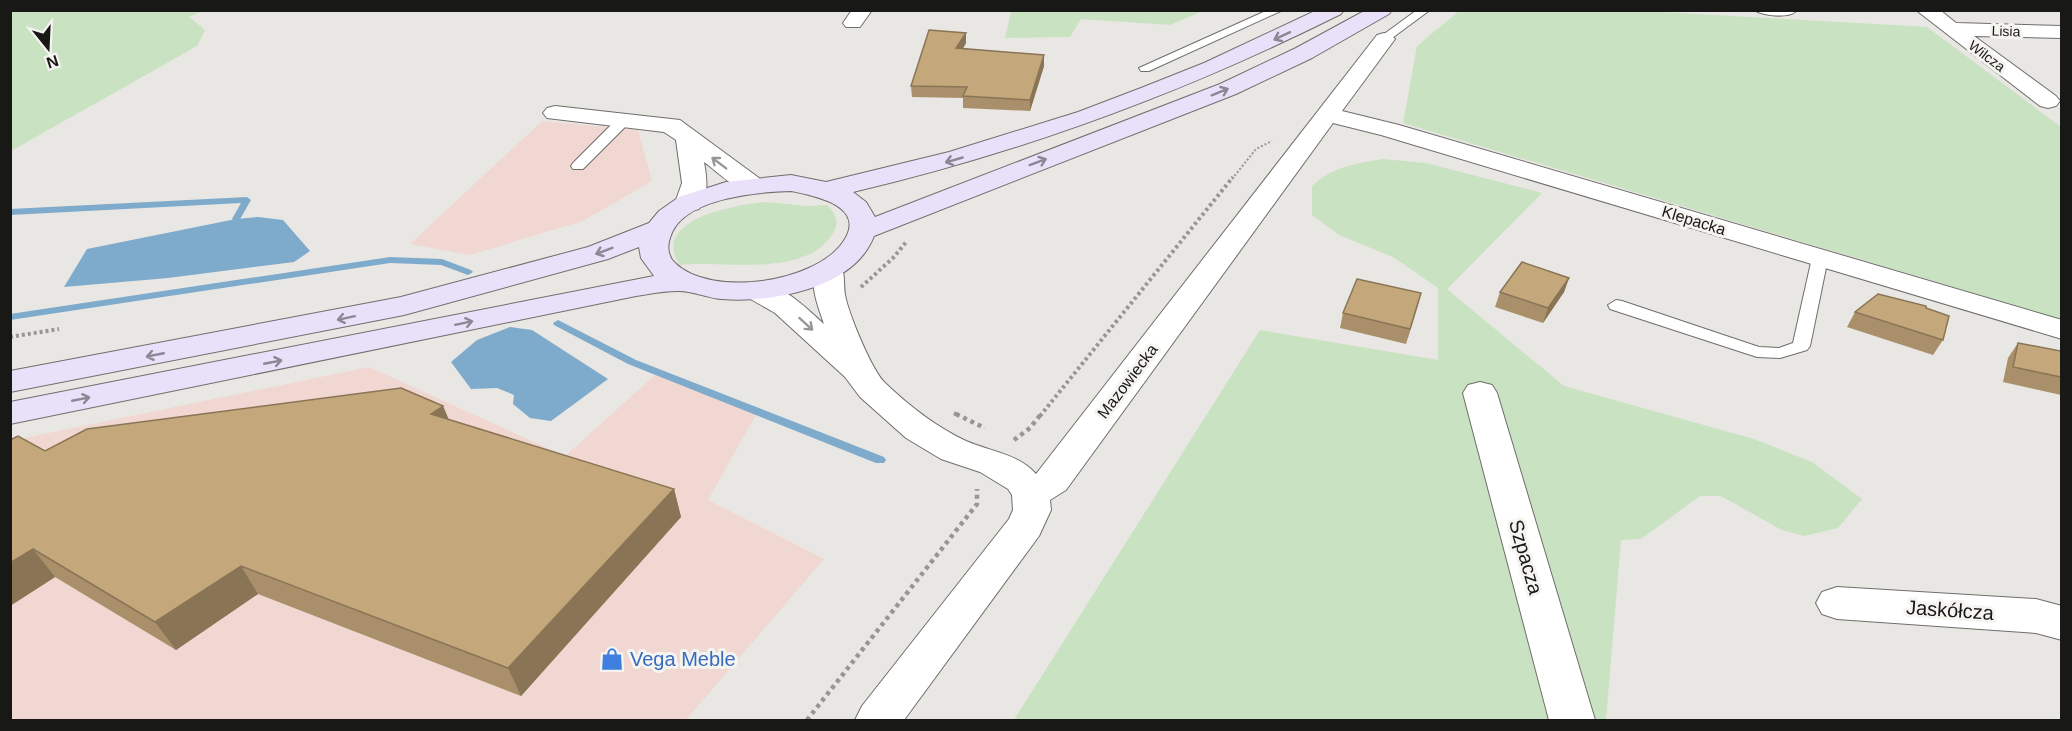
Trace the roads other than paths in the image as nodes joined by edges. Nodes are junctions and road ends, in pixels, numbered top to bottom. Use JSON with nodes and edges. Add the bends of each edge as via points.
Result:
{"nodes":[{"id":1,"x":1278,"y":10,"type":"edge"},
{"id":2,"x":1334,"y":10,"type":"edge"},
{"id":3,"x":1382,"y":10,"type":"edge"},
{"id":4,"x":1425,"y":10,"type":"edge"},
{"id":5,"x":1759,"y":10,"type":"edge"},
{"id":6,"x":1926,"y":10,"type":"edge"},
{"id":7,"x":1790,"y":12,"type":"dead end"},
{"id":8,"x":1951,"y":29,"type":"junction"},
{"id":9,"x":2061,"y":32,"type":"edge"},
{"id":10,"x":1384,"y":39,"type":"joint"},
{"id":11,"x":1145,"y":68,"type":"dead end"},
{"id":12,"x":2048,"y":101,"type":"dead end"},
{"id":13,"x":555,"y":113,"type":"dead end"},
{"id":14,"x":1326,"y":114,"type":"junction"},
{"id":15,"x":624,"y":120,"type":"junction"},
{"id":16,"x":688,"y":140,"type":"junction"},
{"id":17,"x":578,"y":166,"type":"dead end"},
{"id":18,"x":750,"y":184,"type":"junction"},
{"id":19,"x":827,"y":190,"type":"junction"},
{"id":20,"x":689,"y":203,"type":"junction"},
{"id":21,"x":658,"y":229,"type":"junction"},
{"id":22,"x":863,"y":231,"type":"junction"},
{"id":23,"x":1820,"y":258,"type":"junction"},
{"id":24,"x":829,"y":270,"type":"junction"},
{"id":25,"x":681,"y":281,"type":"junction"},
{"id":26,"x":758,"y":291,"type":"junction"},
{"id":27,"x":1616,"y":305,"type":"dead end"},
{"id":28,"x":2061,"y":330,"type":"edge"},
{"id":29,"x":857,"y":370,"type":"junction"},
{"id":30,"x":10,"y":382,"type":"edge"},
{"id":31,"x":1480,"y":393,"type":"dead end"},
{"id":32,"x":10,"y":413,"type":"edge"},
{"id":33,"x":1031,"y":494,"type":"junction"},
{"id":34,"x":1837,"y":603,"type":"dead end"},
{"id":35,"x":2061,"y":623,"type":"edge"},
{"id":36,"x":878,"y":720,"type":"edge"},
{"id":37,"x":1572,"y":720,"type":"edge"}],
"edges":[{"from":1,"to":11,"type":"lane"},
{"from":2,"to":19,"type":"main road","one_way":true,"via":[[1201,72],[1057,128],[918,170]]},
{"from":22,"to":3,"type":"main road","one_way":true,"via":[[1228,89]]},
{"from":4,"to":10,"type":"lane"},
{"from":5,"to":7,"type":"lane"},
{"from":6,"to":8,"type":"street","name":"Wilcza"},
{"from":8,"to":9,"type":"street","name":"Lisia"},
{"from":8,"to":12,"type":"street","name":"Wilcza"},
{"from":10,"to":14,"type":"street","name":"Mazowiecka"},
{"from":13,"to":15,"type":"street"},
{"from":14,"to":23,"type":"street","name":"Klepacka"},
{"from":14,"to":33,"type":"street","name":"Mazowiecka","via":[[1053,481]]},
{"from":15,"to":16,"type":"street","via":[[671,125]]},
{"from":15,"to":17,"type":"lane"},
{"from":18,"to":16,"type":"street","one_way":true},
{"from":16,"to":20,"type":"street","via":[[695,183]]},
{"from":18,"to":19,"type":"main road","via":[[791,183]]},
{"from":18,"to":20,"type":"main road"},
{"from":19,"to":22,"type":"main road","via":[[855,207],[862,218]]},
{"from":20,"to":21,"type":"main road","via":[[670,215]]},
{"from":21,"to":25,"type":"main road","via":[[653,241],[657,263]]},
{"from":21,"to":30,"type":"main road","one_way":true,"via":[[598,254],[404,306]]},
{"from":22,"to":24,"type":"main road","via":[[847,257]]},
{"from":23,"to":27,"type":"lane","via":[[1801,346],[1780,353],[1757,352]]},
{"from":23,"to":28,"type":"street","name":"Klepacka"},
{"from":24,"to":26,"type":"main road","via":[[797,283]]},
{"from":24,"to":29,"type":"street","via":[[830,296]]},
{"from":25,"to":26,"type":"main road","via":[[716,290]]},
{"from":32,"to":25,"type":"main road","one_way":true},
{"from":26,"to":29,"type":"street","one_way":true,"via":[[786,306]]},
{"from":29,"to":33,"type":"street","via":[[872,389],[919,430],[954,450],[993,463],[1021,480]]},
{"from":31,"to":37,"type":"street","name":"Szpacza"},
{"from":33,"to":36,"type":"street","via":[[1032,510],[1025,526]]},
{"from":34,"to":35,"type":"street","name":"Jaskółcza","via":[[2036,616]]}]}
